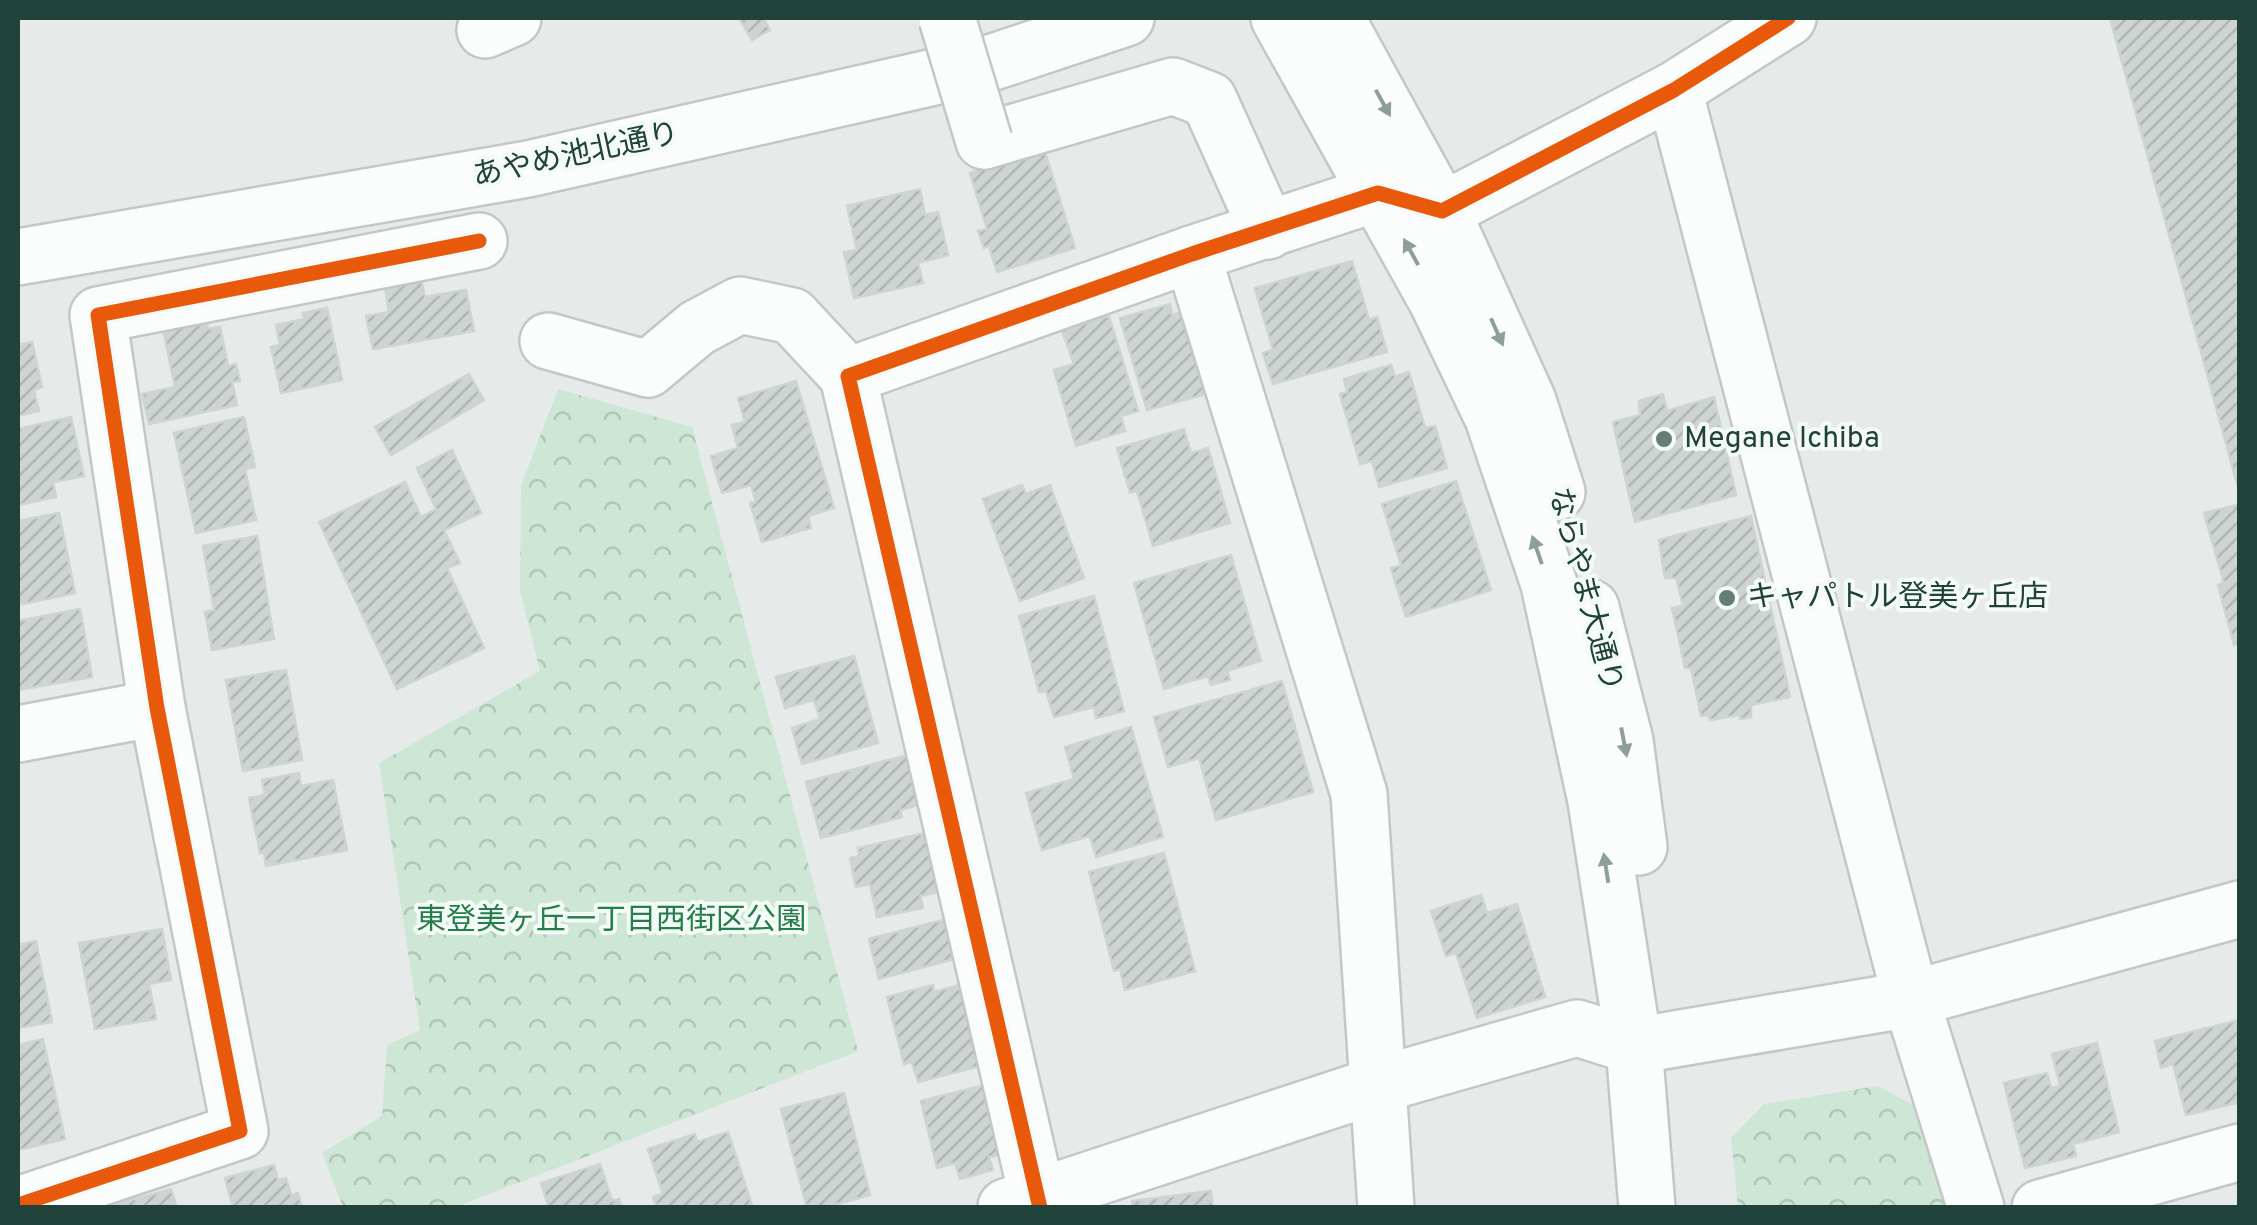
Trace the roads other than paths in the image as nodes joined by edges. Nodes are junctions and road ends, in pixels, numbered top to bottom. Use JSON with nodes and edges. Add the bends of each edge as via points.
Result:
{"nodes":[{"id":1,"x":946,"y":18,"type":"edge"},
{"id":2,"x":1126,"y":18,"type":"edge"},
{"id":3,"x":1278,"y":18,"type":"edge"},
{"id":4,"x":1336,"y":18,"type":"edge"},
{"id":5,"x":1788,"y":18,"type":"edge"},
{"id":6,"x":1674,"y":90,"type":"junction"},
{"id":7,"x":1378,"y":193,"type":"junction"},
{"id":8,"x":1442,"y":211,"type":"junction"},
{"id":9,"x":1268,"y":231,"type":"junction"},
{"id":10,"x":479,"y":240,"type":"dead end"},
{"id":11,"x":1192,"y":254,"type":"junction"},
{"id":12,"x":18,"y":257,"type":"edge"},
{"id":13,"x":548,"y":340,"type":"dead end"},
{"id":14,"x":848,"y":376,"type":"junction"},
{"id":15,"x":156,"y":708,"type":"junction"},
{"id":16,"x":18,"y":734,"type":"edge"},
{"id":17,"x":2240,"y":909,"type":"edge"},
{"id":18,"x":1911,"y":998,"type":"junction"},
{"id":19,"x":1650,"y":1043,"type":"junction"},
{"id":20,"x":1378,"y":1085,"type":"junction"},
{"id":21,"x":2240,"y":1152,"type":"edge"},
{"id":22,"x":1027,"y":1204,"type":"edge"},
{"id":23,"x":18,"y":1205,"type":"edge"},
{"id":24,"x":1386,"y":1208,"type":"edge"},
{"id":25,"x":1647,"y":1208,"type":"edge"},
{"id":26,"x":1680,"y":1208,"type":"edge"},
{"id":27,"x":1976,"y":1208,"type":"edge"},
{"id":28,"x":2040,"y":1208,"type":"edge"}],
"edges":[{"from":1,"to":9,"type":"street","bridge":true,"via":[[984,141],[1173,86],[1208,100]]},
{"from":2,"to":12,"type":"street","name":"あやめ池北通り","via":[[978,68],[528,169]]},
{"from":3,"to":7,"type":"street"},
{"from":4,"to":8,"type":"street","name":"ならやま大通り","one_way":true},
{"from":5,"to":6,"type":"street"},
{"from":6,"to":8,"type":"street"},
{"from":6,"to":18,"type":"street"},
{"from":7,"to":8,"type":"street"},
{"from":7,"to":9,"type":"street"},
{"from":19,"to":7,"type":"street","one_way":true,"via":[[1549,584],[1493,418]]},
{"from":8,"to":19,"type":"street","name":"ならやま大通り","one_way":true,"via":[[1528,401],[1576,548],[1624,741]]},
{"from":9,"to":11,"type":"street"},
{"from":10,"to":15,"type":"street","via":[[98,316]]},
{"from":11,"to":14,"type":"street"},
{"from":11,"to":20,"type":"street","via":[[1359,794]]},
{"from":13,"to":14,"type":"street","via":[[648,368],[697,328],[740,305],[792,316]]},
{"from":14,"to":22,"type":"street"},
{"from":15,"to":16,"type":"street"},
{"from":15,"to":23,"type":"street","via":[[240,1131]]},
{"from":17,"to":18,"type":"street"},
{"from":18,"to":19,"type":"street"},
{"from":18,"to":27,"type":"street"},
{"from":19,"to":20,"type":"street","via":[[1577,1028]]},
{"from":19,"to":25,"type":"street"},
{"from":19,"to":26,"type":"street","name":"ならやま大通り"},
{"from":20,"to":22,"type":"street"},
{"from":20,"to":24,"type":"street"},
{"from":21,"to":28,"type":"street"}]}
